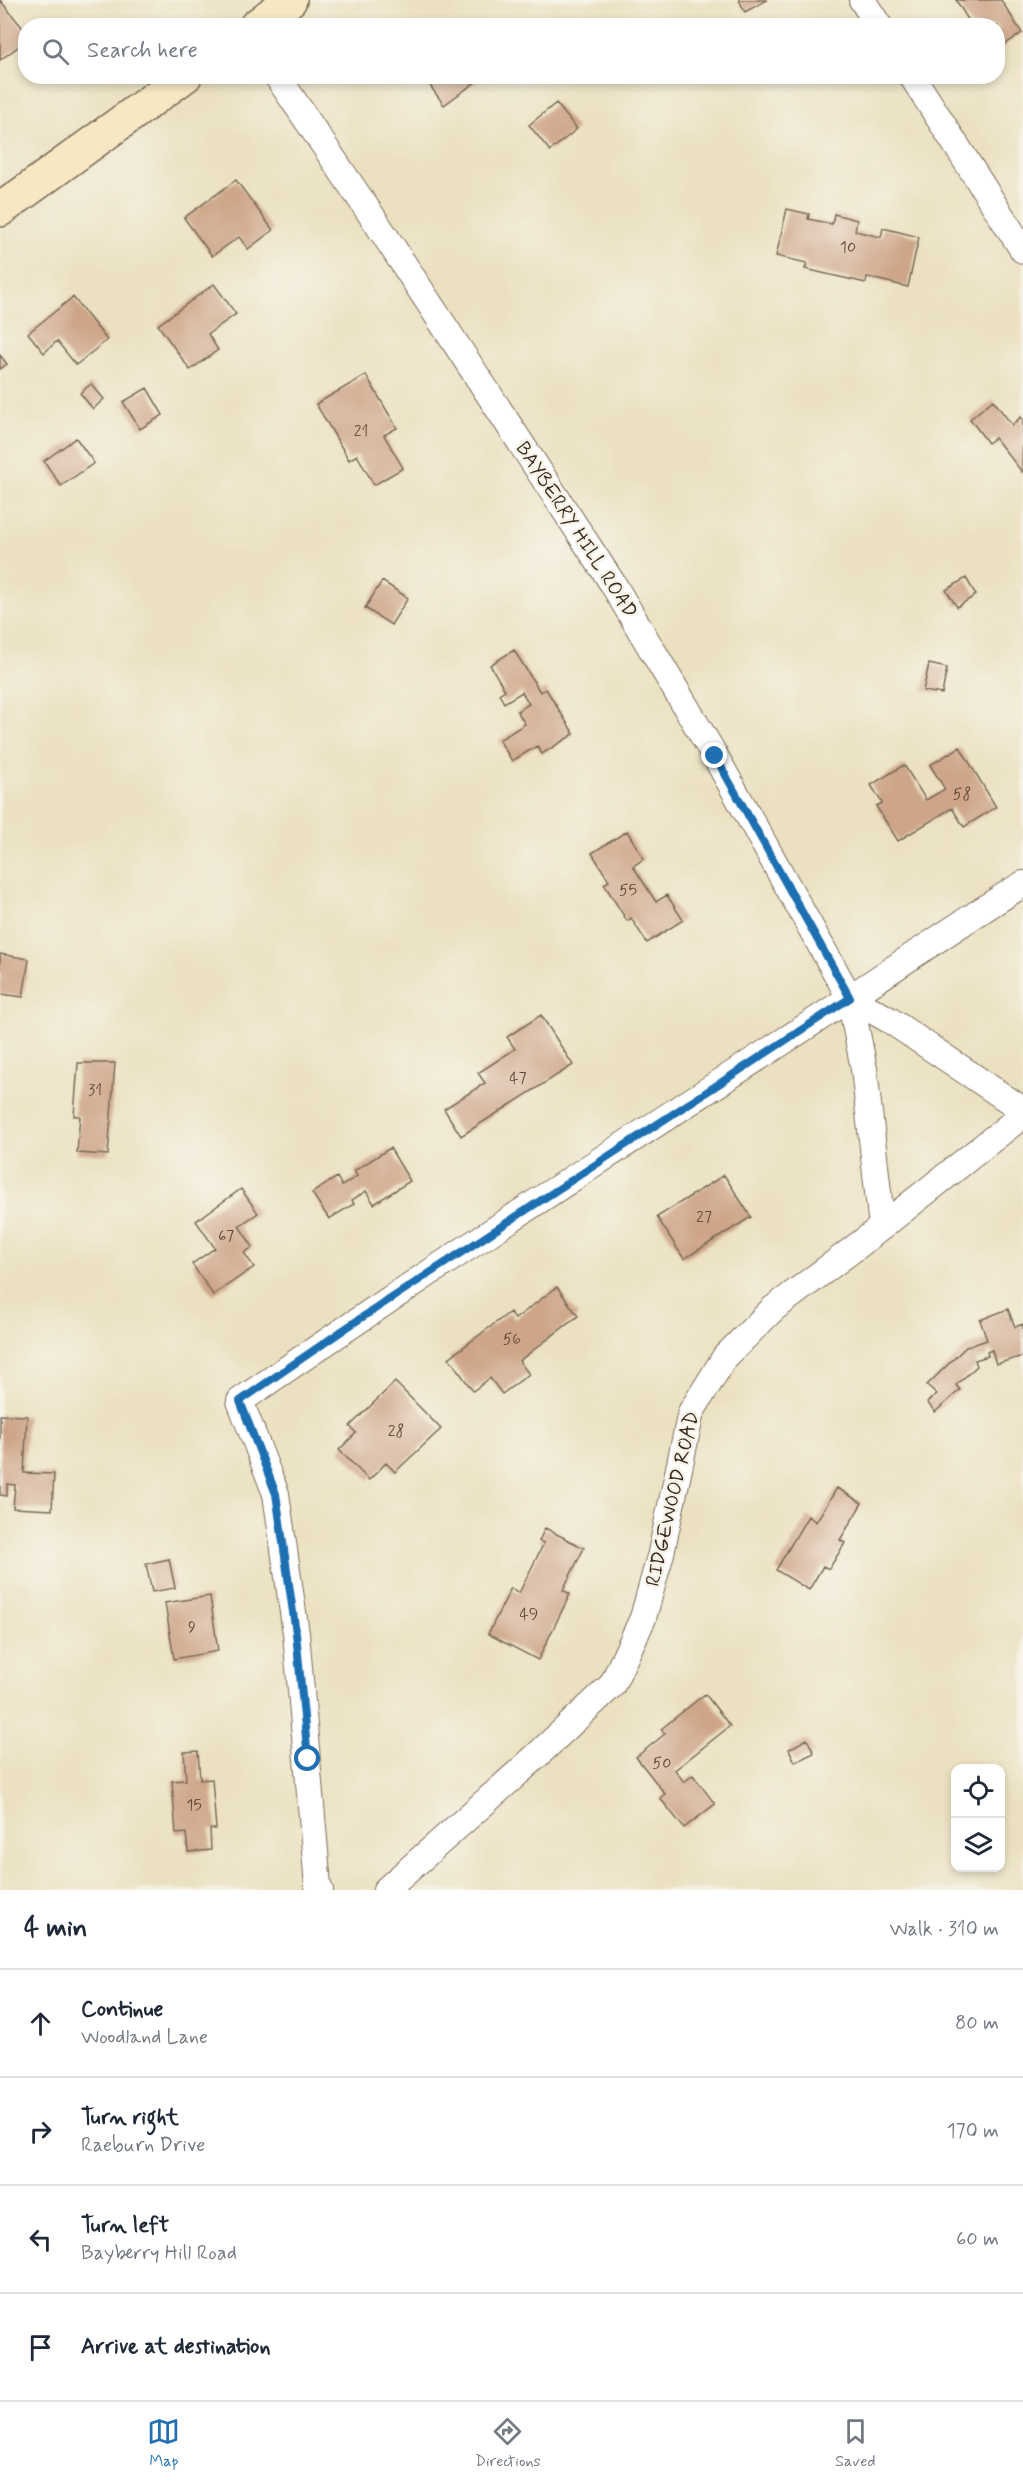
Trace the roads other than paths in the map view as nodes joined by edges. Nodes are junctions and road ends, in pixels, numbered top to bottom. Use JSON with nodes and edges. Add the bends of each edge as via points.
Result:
{"nodes":[{"id":1,"x":290,"y":0,"type":"edge"},
{"id":2,"x":862,"y":0,"type":"edge"},
{"id":3,"x":266,"y":18,"type":"edge"},
{"id":4,"x":874,"y":18,"type":"edge"},
{"id":5,"x":174,"y":84,"type":"edge"},
{"id":6,"x":282,"y":84,"type":"edge"},
{"id":7,"x":917,"y":84,"type":"edge"},
{"id":8,"x":0,"y":210,"type":"edge"},
{"id":9,"x":1023,"y":250,"type":"edge"},
{"id":10,"x":1023,"y":884,"type":"edge"},
{"id":11,"x":850,"y":998,"type":"junction"},
{"id":12,"x":1023,"y":1110,"type":"edge"},
{"id":13,"x":1023,"y":1115,"type":"edge"},
{"id":14,"x":882,"y":1227,"type":"junction"},
{"id":15,"x":321,"y":1890,"type":"edge"},
{"id":16,"x":386,"y":1890,"type":"edge"}],
"edges":[{"from":1,"to":3,"type":"main road"},
{"from":2,"to":4,"type":"street"},
{"from":5,"to":8,"type":"main road"},
{"from":6,"to":11,"type":"street","name":"BAYBERRY HILL ROAD","via":[[613,584],[715,756]]},
{"from":7,"to":9,"type":"street"},
{"from":10,"to":11,"type":"street"},
{"from":11,"to":12,"type":"street"},
{"from":11,"to":14,"type":"street","name":"BAYBERRY HILL ROAD","via":[[864,1069]]},
{"from":11,"to":15,"type":"street","via":[[240,1401],[276,1494],[296,1633]]},
{"from":13,"to":14,"type":"street","name":"RIDGEWOOD ROAD"},
{"from":14,"to":16,"type":"street","name":"RIDGEWOOD ROAD","via":[[773,1309],[725,1358],[690,1412],[661,1553],[643,1618],[612,1685]]}]}
